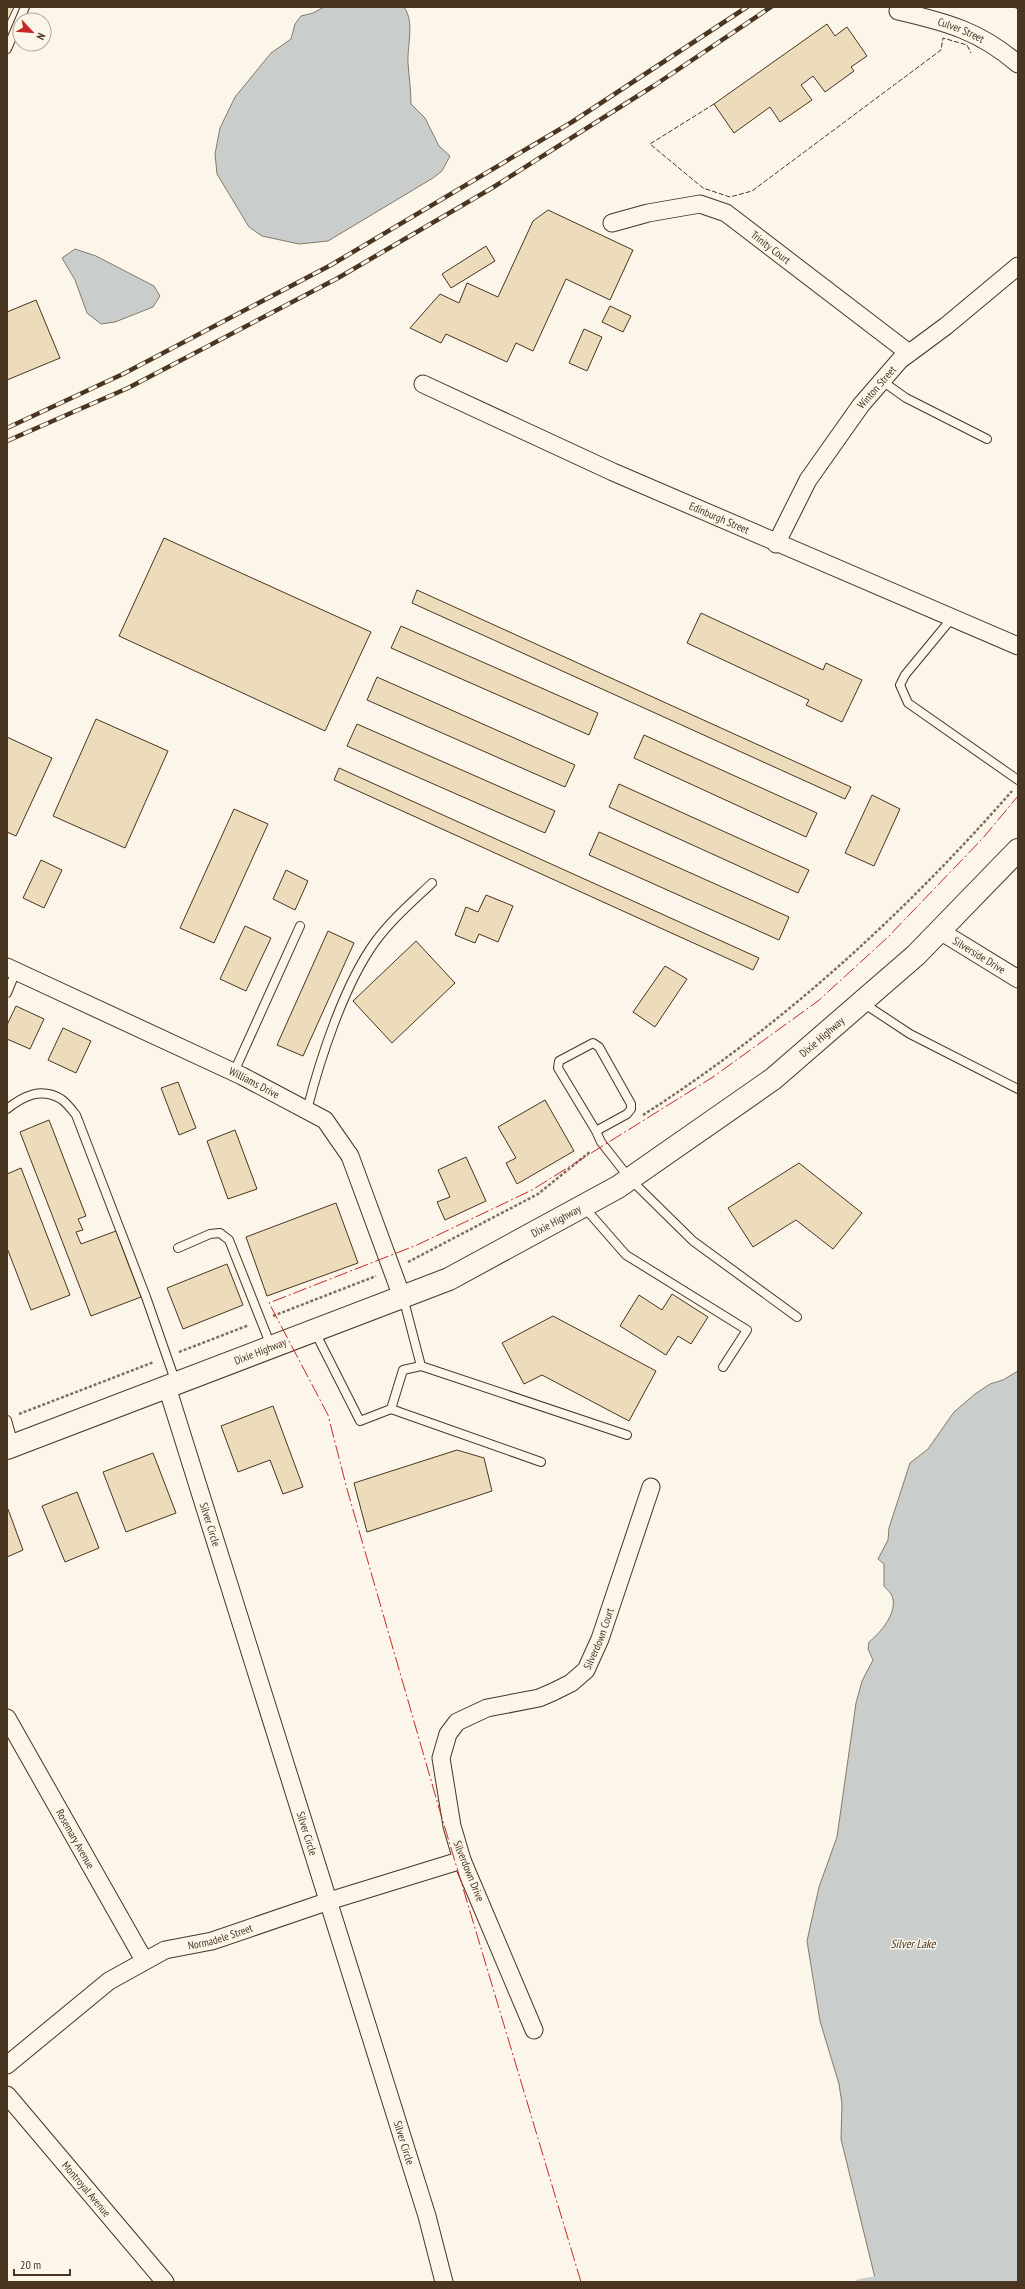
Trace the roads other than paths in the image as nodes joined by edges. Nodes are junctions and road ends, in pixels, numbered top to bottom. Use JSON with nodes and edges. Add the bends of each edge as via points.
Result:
{"nodes":[{"id":1,"x":26,"y":7,"type":"edge"},
{"id":2,"x":898,"y":11,"type":"dead end"},
{"id":3,"x":7,"y":49,"type":"edge"},
{"id":4,"x":1018,"y":64,"type":"edge"},
{"id":5,"x":612,"y":223,"type":"dead end"},
{"id":6,"x":1018,"y":266,"type":"edge"},
{"id":7,"x":909,"y":353,"type":"junction"},
{"id":8,"x":882,"y":381,"type":"junction"},
{"id":9,"x":423,"y":384,"type":"dead end"},
{"id":10,"x":986,"y":439,"type":"dead end"},
{"id":11,"x":776,"y":544,"type":"junction"},
{"id":12,"x":952,"y":618,"type":"junction"},
{"id":13,"x":1018,"y":646,"type":"edge"},
{"id":14,"x":1018,"y":780,"type":"edge"},
{"id":15,"x":1018,"y":850,"type":"edge"},
{"id":16,"x":432,"y":884,"type":"dead end"},
{"id":17,"x":300,"y":926,"type":"dead end"},
{"id":18,"x":940,"y":931,"type":"junction"},
{"id":19,"x":11,"y":969,"type":"edge"},
{"id":20,"x":1018,"y":979,"type":"edge"},
{"id":21,"x":7,"y":993,"type":"edge"},
{"id":22,"x":862,"y":1003,"type":"junction"},
{"id":23,"x":234,"y":1072,"type":"junction"},
{"id":24,"x":1018,"y":1089,"type":"edge"},
{"id":25,"x":7,"y":1109,"type":"edge"},
{"id":26,"x":307,"y":1110,"type":"junction"},
{"id":27,"x":596,"y":1131,"type":"junction"},
{"id":28,"x":630,"y":1179,"type":"junction"},
{"id":29,"x":583,"y":1206,"type":"junction"},
{"id":30,"x":178,"y":1248,"type":"dead end"},
{"id":31,"x":402,"y":1297,"type":"junction"},
{"id":32,"x":797,"y":1317,"type":"dead end"},
{"id":33,"x":314,"y":1330,"type":"junction"},
{"id":34,"x":271,"y":1347,"type":"junction"},
{"id":35,"x":421,"y":1366,"type":"junction"},
{"id":36,"x":723,"y":1367,"type":"dead end"},
{"id":37,"x":172,"y":1385,"type":"junction"},
{"id":38,"x":391,"y":1409,"type":"junction"},
{"id":39,"x":11,"y":1418,"type":"edge"},
{"id":40,"x":627,"y":1435,"type":"dead end"},
{"id":41,"x":11,"y":1447,"type":"edge"},
{"id":42,"x":541,"y":1462,"type":"dead end"},
{"id":43,"x":651,"y":1487,"type":"dead end"},
{"id":44,"x":470,"y":1716,"type":"joint"},
{"id":45,"x":7,"y":1718,"type":"edge"},
{"id":46,"x":462,"y":1860,"type":"junction"},
{"id":47,"x":329,"y":1901,"type":"junction"},
{"id":48,"x":144,"y":1960,"type":"junction"},
{"id":49,"x":534,"y":2030,"type":"dead end"},
{"id":50,"x":7,"y":2065,"type":"edge"},
{"id":51,"x":7,"y":2095,"type":"edge"},
{"id":52,"x":165,"y":2282,"type":"edge"},
{"id":53,"x":444,"y":2282,"type":"edge"}],
"edges":[{"from":1,"to":3,"type":"lane"},
{"from":2,"to":4,"type":"street","name":"Culver Street","via":[[945,22],[973,33]]},
{"from":5,"to":7,"type":"street","name":"Trinity Court","via":[[648,213],[700,204],[726,213]]},
{"from":6,"to":7,"type":"street","name":"Winton Street"},
{"from":7,"to":8,"type":"street","name":"Winton Street"},
{"from":8,"to":10,"type":"lane","via":[[906,398]]},
{"from":8,"to":11,"type":"street","name":"Winton Street","via":[[861,405],[808,480]]},
{"from":9,"to":11,"type":"street","name":"Edinburgh Street","via":[[612,472]]},
{"from":11,"to":12,"type":"street","name":"Edinburgh Street"},
{"from":12,"to":13,"type":"street","name":"Edinburgh Street"},
{"from":12,"to":14,"type":"lane","via":[[905,675],[900,685],[901,692],[908,703],[924,716]]},
{"from":15,"to":18,"type":"main road","name":"Dixie Highway"},
{"from":16,"to":26,"type":"lane","via":[[375,942],[351,984],[316,1077]]},
{"from":17,"to":23,"type":"lane"},
{"from":18,"to":20,"type":"street","name":"Silverside Drive"},
{"from":18,"to":22,"type":"main road","name":"Dixie Highway"},
{"from":19,"to":21,"type":"lane"},
{"from":19,"to":23,"type":"street","name":"Williams Drive"},
{"from":22,"to":24,"type":"lane","via":[[910,1034]]},
{"from":22,"to":28,"type":"main road","name":"Dixie Highway","via":[[773,1079]]},
{"from":23,"to":26,"type":"street","name":"Williams Drive"},
{"from":25,"to":37,"type":"lane","via":[[21,1098],[43,1093],[61,1100],[76,1115],[167,1357]]},
{"from":26,"to":31,"type":"street","name":"Williams Drive","via":[[325,1120],[350,1156]]},
{"from":27,"to":27,"type":"lane","via":[[558,1068],[559,1061],[564,1057],[593,1043],[599,1047],[630,1104],[627,1114]]},
{"from":27,"to":28,"type":"lane","via":[[601,1142]]},
{"from":28,"to":29,"type":"main road","name":"Dixie Highway"},
{"from":28,"to":32,"type":"lane","via":[[693,1241]]},
{"from":29,"to":31,"type":"main road","name":"Dixie Highway","via":[[449,1279]]},
{"from":29,"to":36,"type":"lane","via":[[626,1255],[747,1330]]},
{"from":30,"to":34,"type":"lane","via":[[210,1234],[220,1233],[230,1240]]},
{"from":31,"to":33,"type":"main road","name":"Dixie Highway"},
{"from":31,"to":35,"type":"lane"},
{"from":33,"to":34,"type":"main road","name":"Dixie Highway"},
{"from":33,"to":38,"type":"lane","via":[[360,1421]]},
{"from":34,"to":37,"type":"main road","name":"Dixie Highway"},
{"from":35,"to":38,"type":"lane","via":[[403,1370]]},
{"from":35,"to":40,"type":"lane"},
{"from":37,"to":41,"type":"main road","name":"Dixie Highway"},
{"from":37,"to":47,"type":"street","name":"Silver Circle"},
{"from":38,"to":42,"type":"lane"},
{"from":39,"to":41,"type":"lane"},
{"from":43,"to":44,"type":"street","name":"Silverdown Court","via":[[600,1639],[586,1670],[571,1683],[539,1698],[487,1708]]},
{"from":44,"to":46,"type":"street","name":"Silverdown Drive","via":[[457,1722],[448,1734],[441,1758],[449,1813]]},
{"from":45,"to":48,"type":"street","name":"Rosemary Avenue"},
{"from":46,"to":47,"type":"street","name":"Normadele Street"},
{"from":46,"to":49,"type":"street","name":"Silverdown Drive"},
{"from":47,"to":48,"type":"street","name":"Normadele Street","via":[[212,1940],[165,1950]]},
{"from":47,"to":53,"type":"street","name":"Silver Circle","via":[[427,2216]]},
{"from":48,"to":50,"type":"street","name":"Normadele Street","via":[[109,1981]]},
{"from":51,"to":52,"type":"street","name":"Montroyal Avenue"}]}
